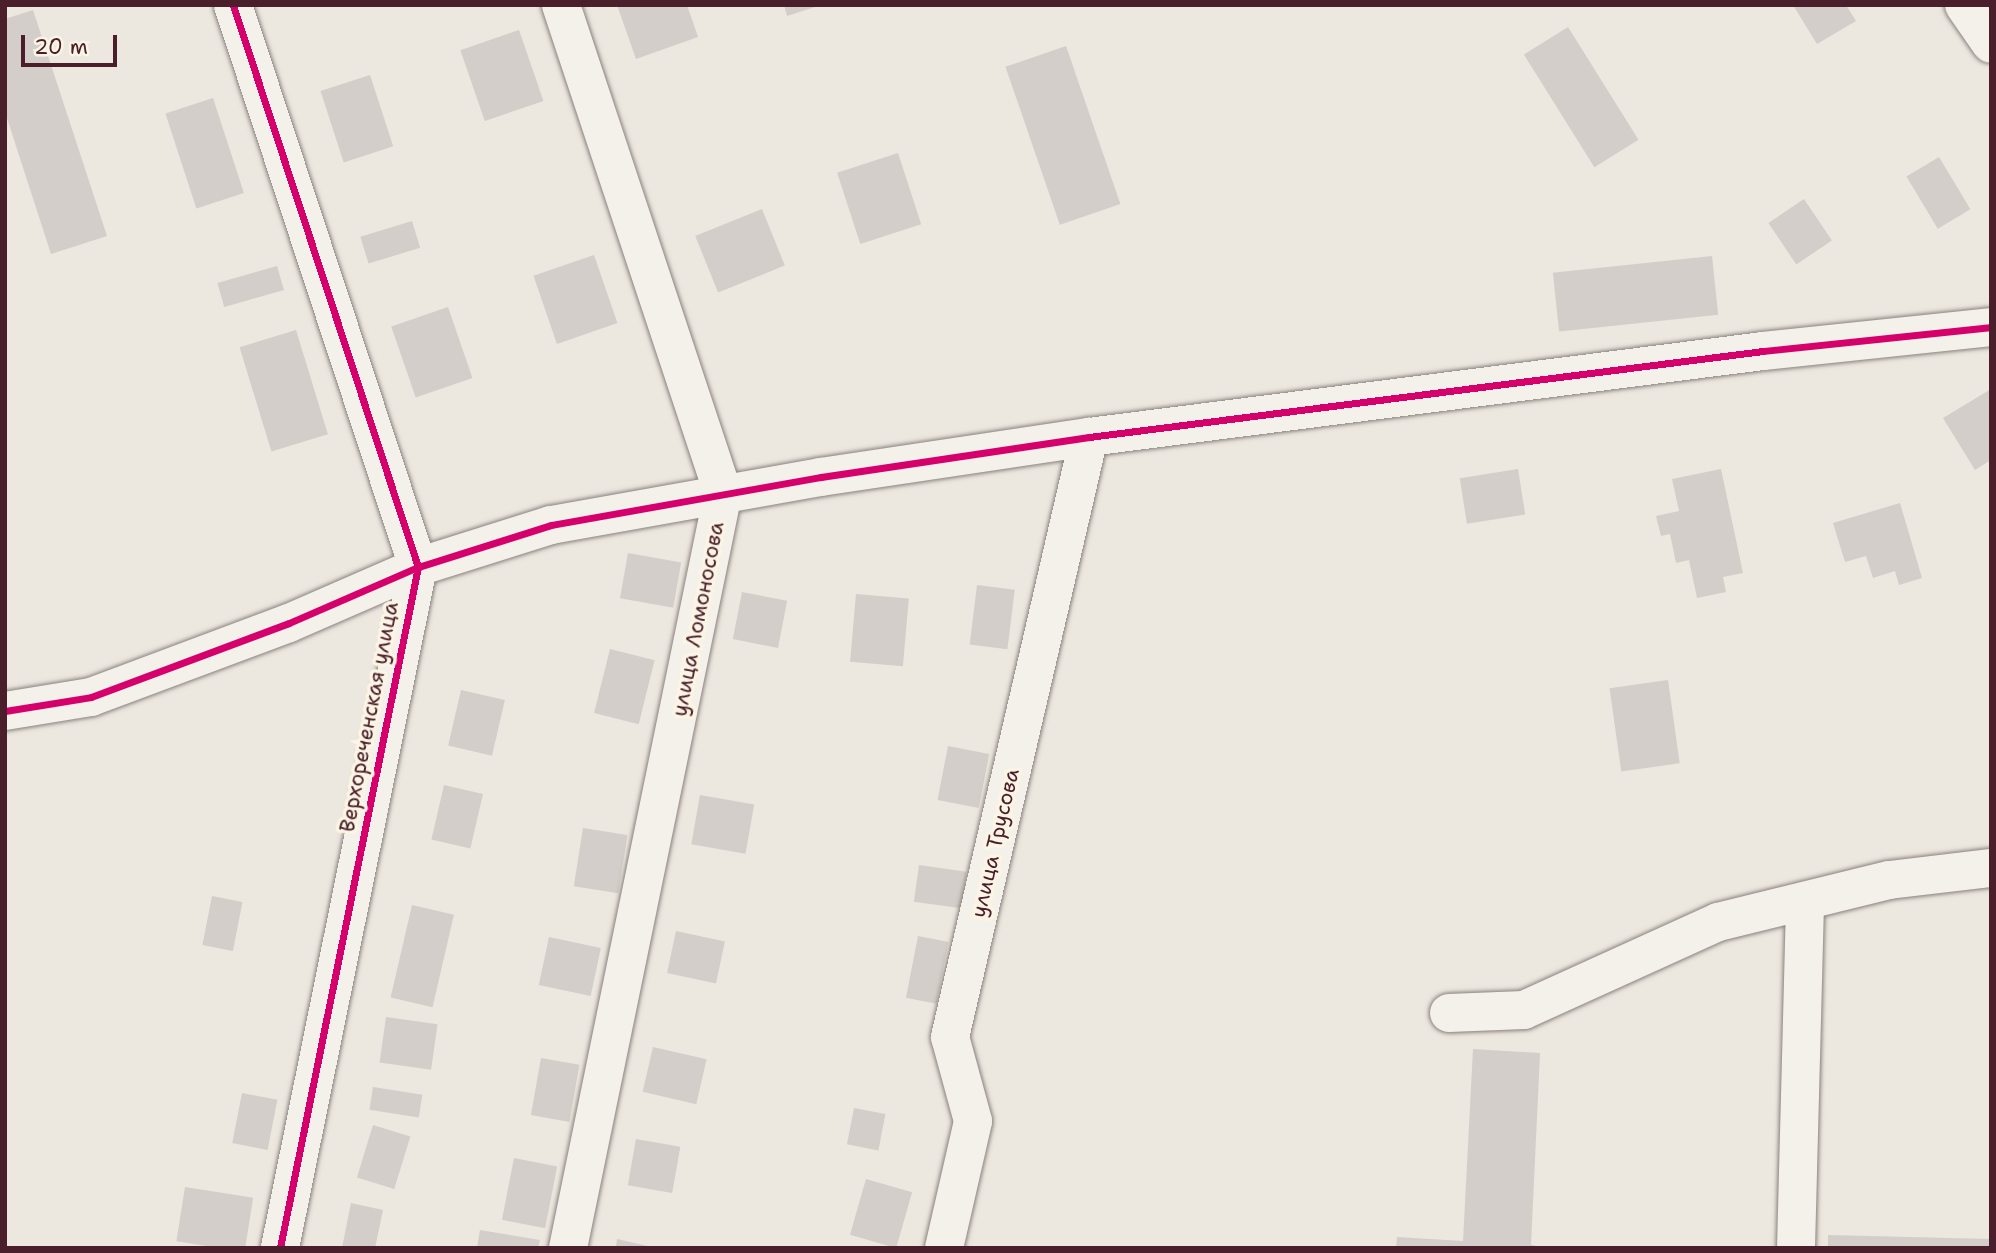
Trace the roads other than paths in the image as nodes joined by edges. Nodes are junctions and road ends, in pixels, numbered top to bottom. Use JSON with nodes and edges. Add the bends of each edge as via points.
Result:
{"nodes":[{"id":1,"x":233,"y":5,"type":"edge"},
{"id":2,"x":561,"y":5,"type":"edge"},
{"id":3,"x":1964,"y":5,"type":"edge"},
{"id":4,"x":1991,"y":44,"type":"edge"},
{"id":5,"x":1991,"y":327,"type":"edge"},
{"id":6,"x":1089,"y":437,"type":"junction"},
{"id":7,"x":723,"y":493,"type":"junction"},
{"id":8,"x":418,"y":567,"type":"junction"},
{"id":9,"x":5,"y":711,"type":"edge"},
{"id":10,"x":1991,"y":868,"type":"edge"},
{"id":11,"x":1805,"y":901,"type":"junction"},
{"id":12,"x":1448,"y":1013,"type":"dead end"},
{"id":13,"x":279,"y":1248,"type":"edge"},
{"id":14,"x":568,"y":1248,"type":"edge"},
{"id":15,"x":944,"y":1248,"type":"edge"},
{"id":16,"x":1796,"y":1248,"type":"edge"}],
"edges":[{"from":1,"to":8,"type":"street","name":"Верхореченская улица"},
{"from":2,"to":7,"type":"street","name":"улица Ломоносова"},
{"from":3,"to":4,"type":"street"},
{"from":5,"to":6,"type":"street","via":[[1763,351]]},
{"from":6,"to":7,"type":"street"},
{"from":6,"to":15,"type":"street","name":"улица Трусова","via":[[950,1037],[974,1121]]},
{"from":7,"to":8,"type":"street","via":[[551,525]]},
{"from":7,"to":14,"type":"street","name":"улица Ломоносова"},
{"from":8,"to":9,"type":"street","via":[[289,623],[91,697]]},
{"from":8,"to":13,"type":"street","name":"Верхореченская улица"},
{"from":10,"to":11,"type":"street","via":[[1889,880]]},
{"from":11,"to":12,"type":"street","via":[[1718,922],[1524,1010]]},
{"from":11,"to":16,"type":"street"}]}
